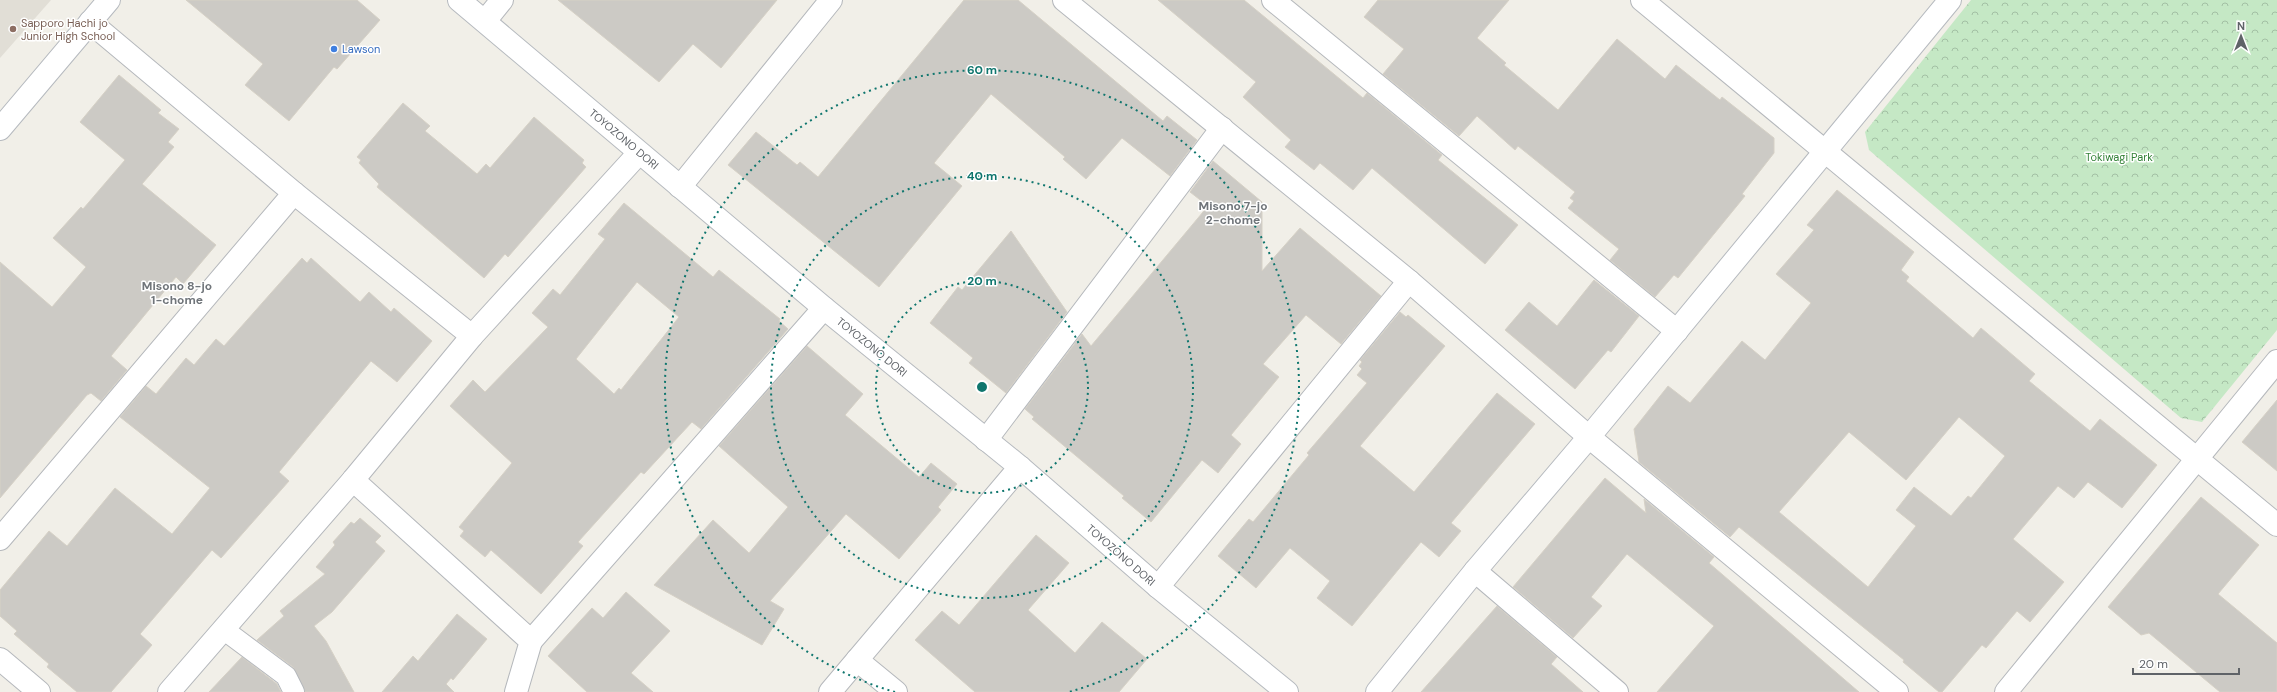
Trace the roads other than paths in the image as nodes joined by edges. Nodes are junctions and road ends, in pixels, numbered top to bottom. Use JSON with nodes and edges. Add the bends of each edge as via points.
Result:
{"nodes":[{"id":1,"x":109,"y":0,"type":"edge"},
{"id":2,"x":459,"y":0,"type":"edge"},
{"id":3,"x":502,"y":0,"type":"edge"},
{"id":4,"x":831,"y":0,"type":"edge"},
{"id":5,"x":1064,"y":0,"type":"edge"},
{"id":6,"x":1273,"y":0,"type":"edge"},
{"id":7,"x":1642,"y":0,"type":"edge"},
{"id":8,"x":1950,"y":0,"type":"edge"},
{"id":9,"x":1088,"y":7,"type":"edge"},
{"id":10,"x":485,"y":21,"type":"junction"},
{"id":11,"x":90,"y":22,"type":"junction"},
{"id":12,"x":1222,"y":128,"type":"junction"},
{"id":13,"x":0,"y":129,"type":"edge"},
{"id":14,"x":639,"y":153,"type":"junction"},
{"id":15,"x":1825,"y":153,"type":"junction"},
{"id":16,"x":680,"y":187,"type":"junction"},
{"id":17,"x":294,"y":193,"type":"junction"},
{"id":18,"x":1409,"y":281,"type":"junction"},
{"id":19,"x":824,"y":308,"type":"junction"},
{"id":20,"x":1677,"y":331,"type":"junction"},
{"id":21,"x":472,"y":336,"type":"junction"},
{"id":22,"x":2277,"y":361,"type":"edge"},
{"id":23,"x":1589,"y":437,"type":"junction"},
{"id":24,"x":986,"y":440,"type":"junction"},
{"id":25,"x":2197,"y":460,"type":"junction"},
{"id":26,"x":1020,"y":467,"type":"junction"},
{"id":27,"x":353,"y":480,"type":"junction"},
{"id":28,"x":2277,"y":525,"type":"edge"},
{"id":29,"x":0,"y":539,"type":"edge"},
{"id":30,"x":1475,"y":571,"type":"junction"},
{"id":31,"x":1158,"y":587,"type":"junction"},
{"id":32,"x":223,"y":629,"type":"junction"},
{"id":33,"x":531,"y":641,"type":"junction"},
{"id":34,"x":0,"y":659,"type":"edge"},
{"id":35,"x":857,"y":660,"type":"junction"},
{"id":36,"x":39,"y":692,"type":"edge"},
{"id":37,"x":168,"y":692,"type":"edge"},
{"id":38,"x":294,"y":692,"type":"edge"},
{"id":39,"x":516,"y":692,"type":"edge"},
{"id":40,"x":830,"y":692,"type":"edge"},
{"id":41,"x":896,"y":692,"type":"edge"},
{"id":42,"x":1287,"y":692,"type":"edge"},
{"id":43,"x":1377,"y":692,"type":"edge"},
{"id":44,"x":1617,"y":692,"type":"edge"},
{"id":45,"x":1897,"y":692,"type":"edge"},
{"id":46,"x":2006,"y":692,"type":"edge"}],
"edges":[{"from":1,"to":11,"type":"street"},
{"from":2,"to":10,"type":"street","name":"TOYOZONO DORI"},
{"from":3,"to":10,"type":"street"},
{"from":4,"to":16,"type":"street"},
{"from":5,"to":9,"type":"street"},
{"from":6,"to":20,"type":"street"},
{"from":7,"to":15,"type":"street"},
{"from":8,"to":15,"type":"street"},
{"from":9,"to":12,"type":"street"},
{"from":10,"to":14,"type":"street","name":"TOYOZONO DORI"},
{"from":11,"to":13,"type":"street"},
{"from":11,"to":17,"type":"street"},
{"from":12,"to":18,"type":"street"},
{"from":12,"to":24,"type":"street"},
{"from":14,"to":16,"type":"street","name":"TOYOZONO DORI"},
{"from":14,"to":21,"type":"street"},
{"from":15,"to":20,"type":"street"},
{"from":15,"to":25,"type":"street"},
{"from":16,"to":19,"type":"street","name":"TOYOZONO DORI"},
{"from":17,"to":21,"type":"street"},
{"from":17,"to":29,"type":"street"},
{"from":18,"to":23,"type":"street"},
{"from":18,"to":31,"type":"street"},
{"from":19,"to":24,"type":"street","name":"TOYOZONO DORI"},
{"from":19,"to":33,"type":"street"},
{"from":20,"to":23,"type":"street"},
{"from":21,"to":27,"type":"street"},
{"from":22,"to":25,"type":"street"},
{"from":23,"to":30,"type":"street"},
{"from":23,"to":45,"type":"street"},
{"from":24,"to":26,"type":"street","name":"TOYOZONO DORI"},
{"from":25,"to":28,"type":"street"},
{"from":25,"to":46,"type":"street"},
{"from":26,"to":31,"type":"street","name":"TOYOZONO DORI"},
{"from":26,"to":35,"type":"street"},
{"from":27,"to":32,"type":"street"},
{"from":27,"to":33,"type":"street"},
{"from":30,"to":43,"type":"street"},
{"from":30,"to":44,"type":"street"},
{"from":31,"to":42,"type":"street","name":"TOYOZONO DORI"},
{"from":32,"to":37,"type":"street"},
{"from":32,"to":38,"type":"lane","via":[[286,676]]},
{"from":33,"to":39,"type":"street"},
{"from":34,"to":36,"type":"street"},
{"from":35,"to":40,"type":"street"},
{"from":35,"to":41,"type":"street"}]}
